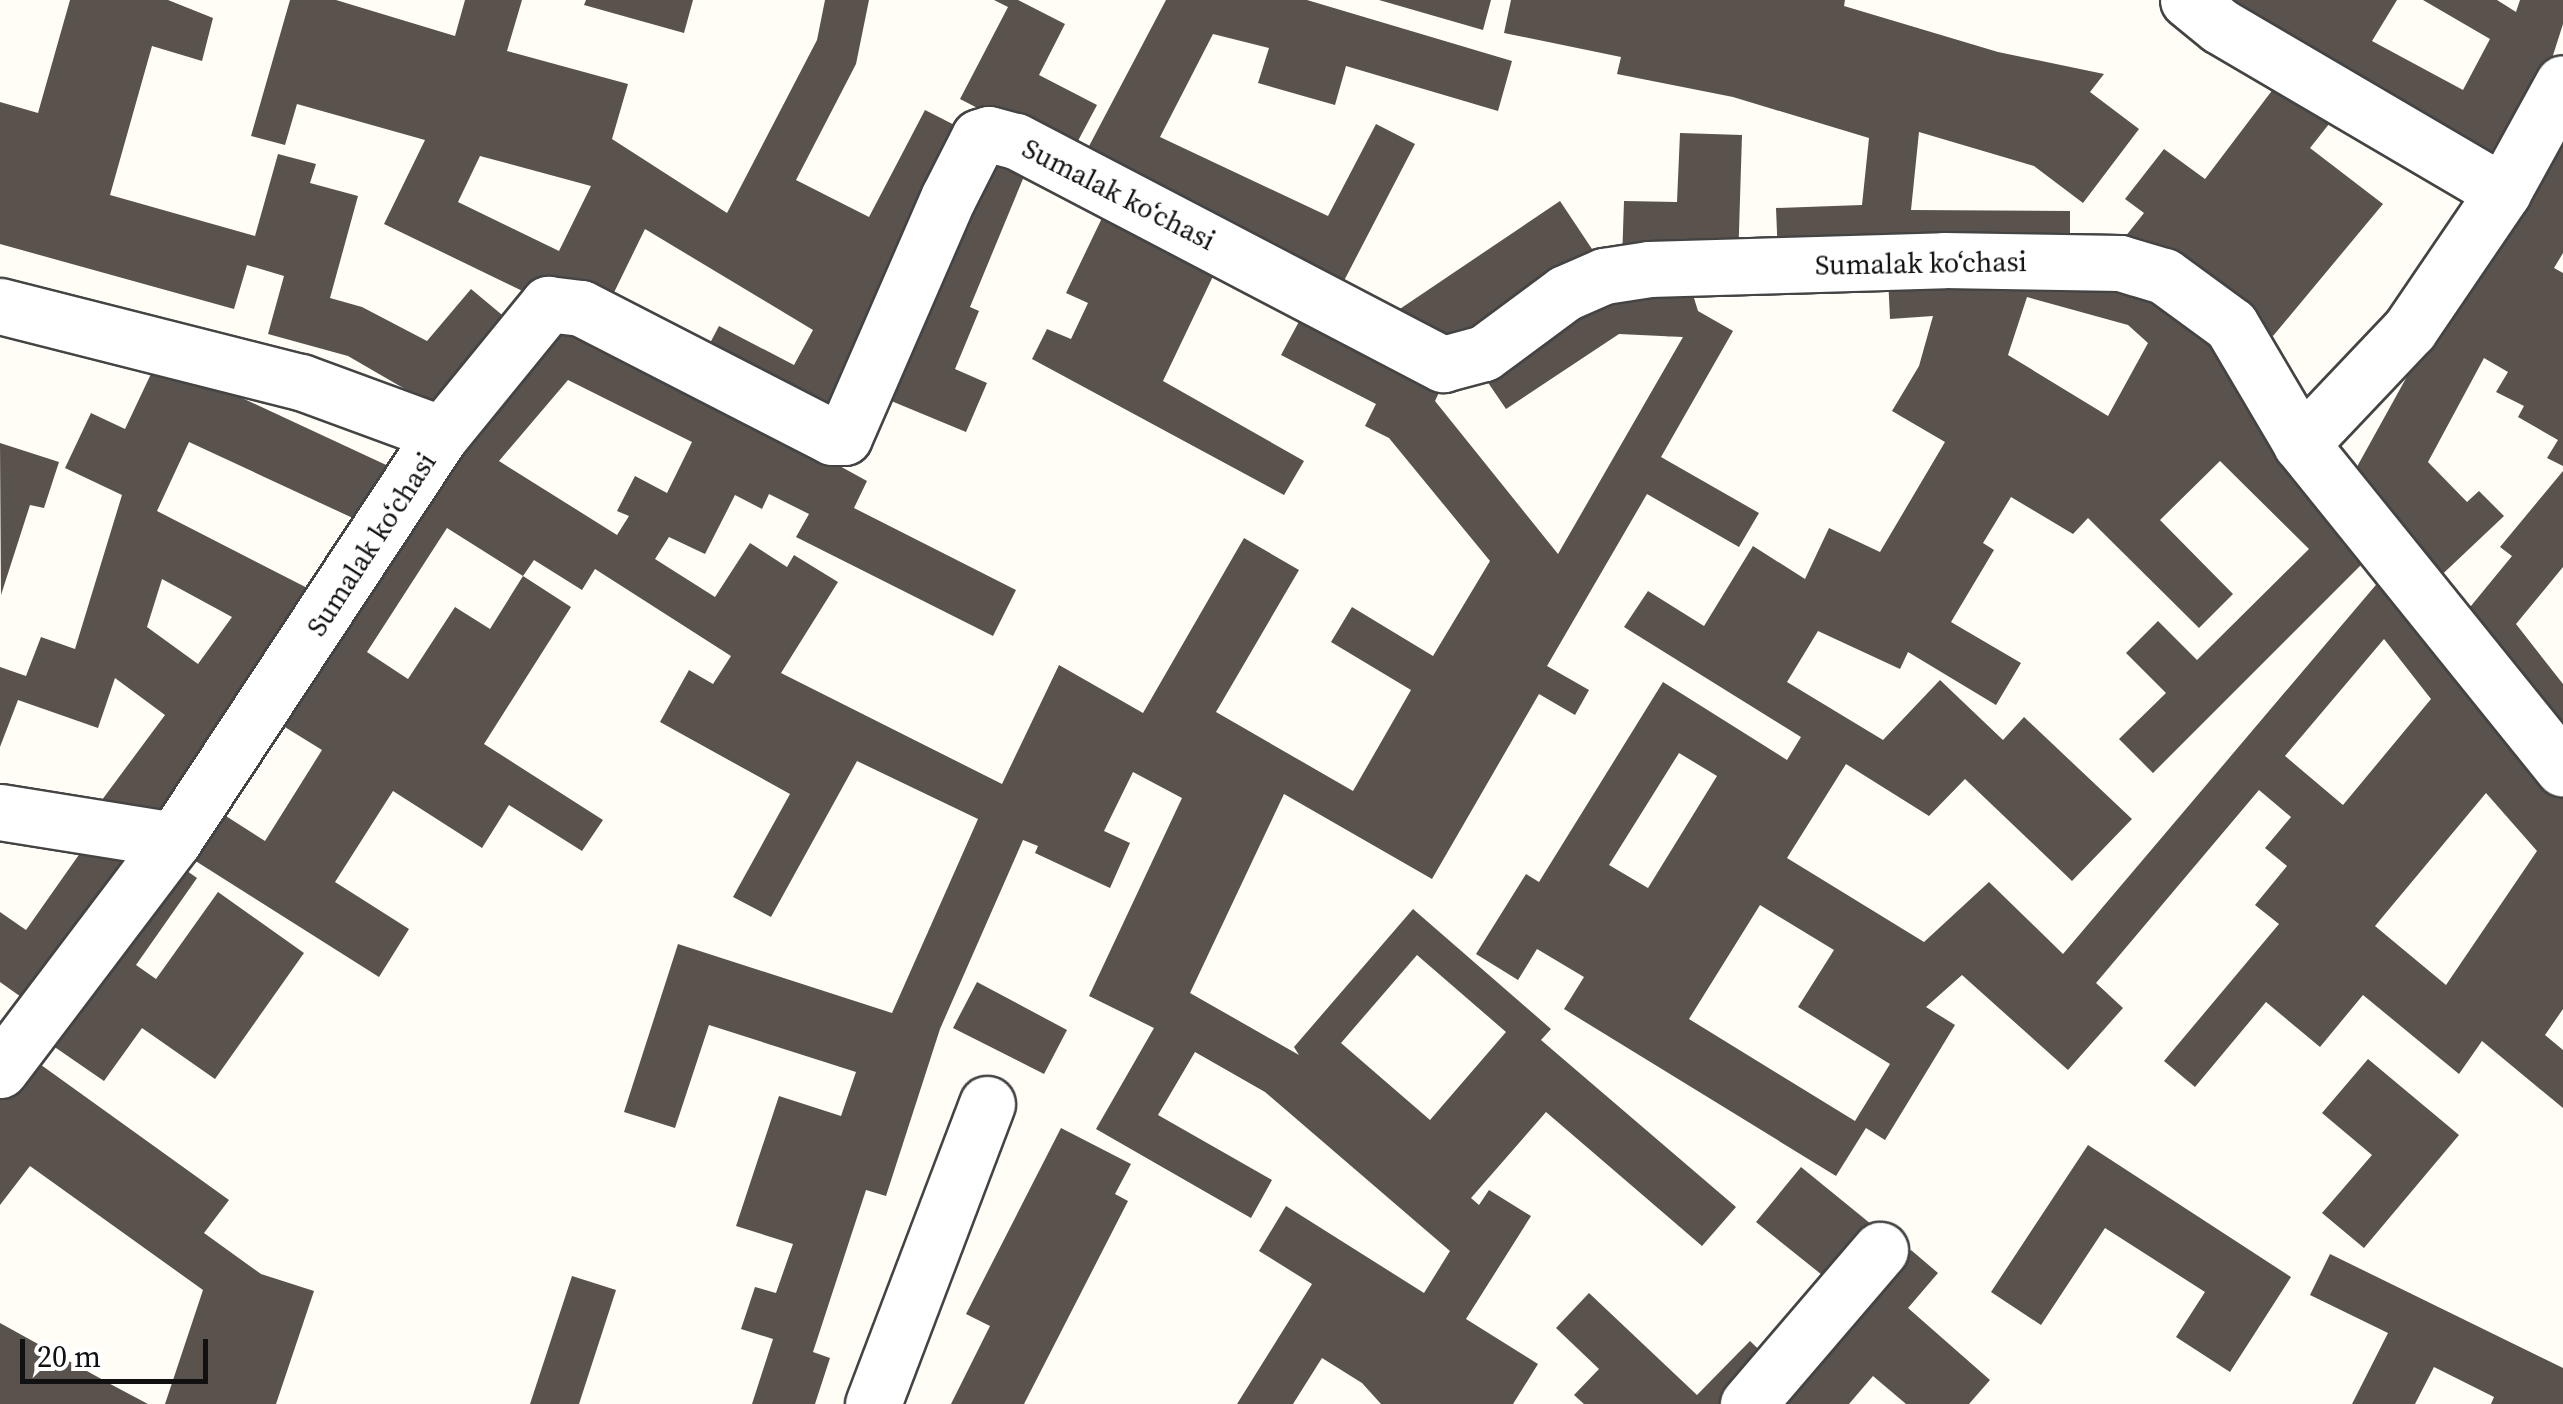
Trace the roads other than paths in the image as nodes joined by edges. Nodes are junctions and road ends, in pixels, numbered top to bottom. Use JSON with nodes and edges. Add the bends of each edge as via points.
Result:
{"nodes":[{"id":1,"x":2188,"y":0,"type":"edge"},
{"id":2,"x":2563,"y":83,"type":"edge"},
{"id":3,"x":2503,"y":192,"type":"junction"},
{"id":4,"x":0,"y":306,"type":"edge"},
{"id":5,"x":442,"y":434,"type":"junction"},
{"id":6,"x":2301,"y":444,"type":"junction"},
{"id":7,"x":2563,"y":769,"type":"edge"},
{"id":8,"x":0,"y":812,"type":"edge"},
{"id":9,"x":174,"y":840,"type":"junction"},
{"id":10,"x":0,"y":1070,"type":"edge"},
{"id":11,"x":987,"y":1104,"type":"dead end"},
{"id":12,"x":1880,"y":1250,"type":"dead end"},
{"id":13,"x":872,"y":1404,"type":"edge"},
{"id":14,"x":1748,"y":1404,"type":"edge"}],
"edges":[{"from":1,"to":3,"type":"street","via":[[2220,26]]},
{"from":2,"to":3,"type":"street"},
{"from":3,"to":6,"type":"street","via":[[2410,329]]},
{"from":4,"to":5,"type":"street","via":[[301,382]]},
{"from":5,"to":6,"type":"street","name":"Sumalak koʻchasi","via":[[548,304],[562,301],[832,437],[844,437],[948,198],[979,137],[989,134],[1016,141],[1443,364],[1484,353],[1565,293],[1604,276],[1648,269],[2120,262],[2164,276],[2231,325]]},
{"from":5,"to":9,"type":"street","name":"Sumalak koʻchasi"},
{"from":6,"to":7,"type":"street","name":"Sumalak koʻchasi"},
{"from":8,"to":9,"type":"street"},
{"from":9,"to":10,"type":"street","name":"Sumalak koʻchasi"},
{"from":11,"to":13,"type":"street"},
{"from":12,"to":14,"type":"street"}]}
